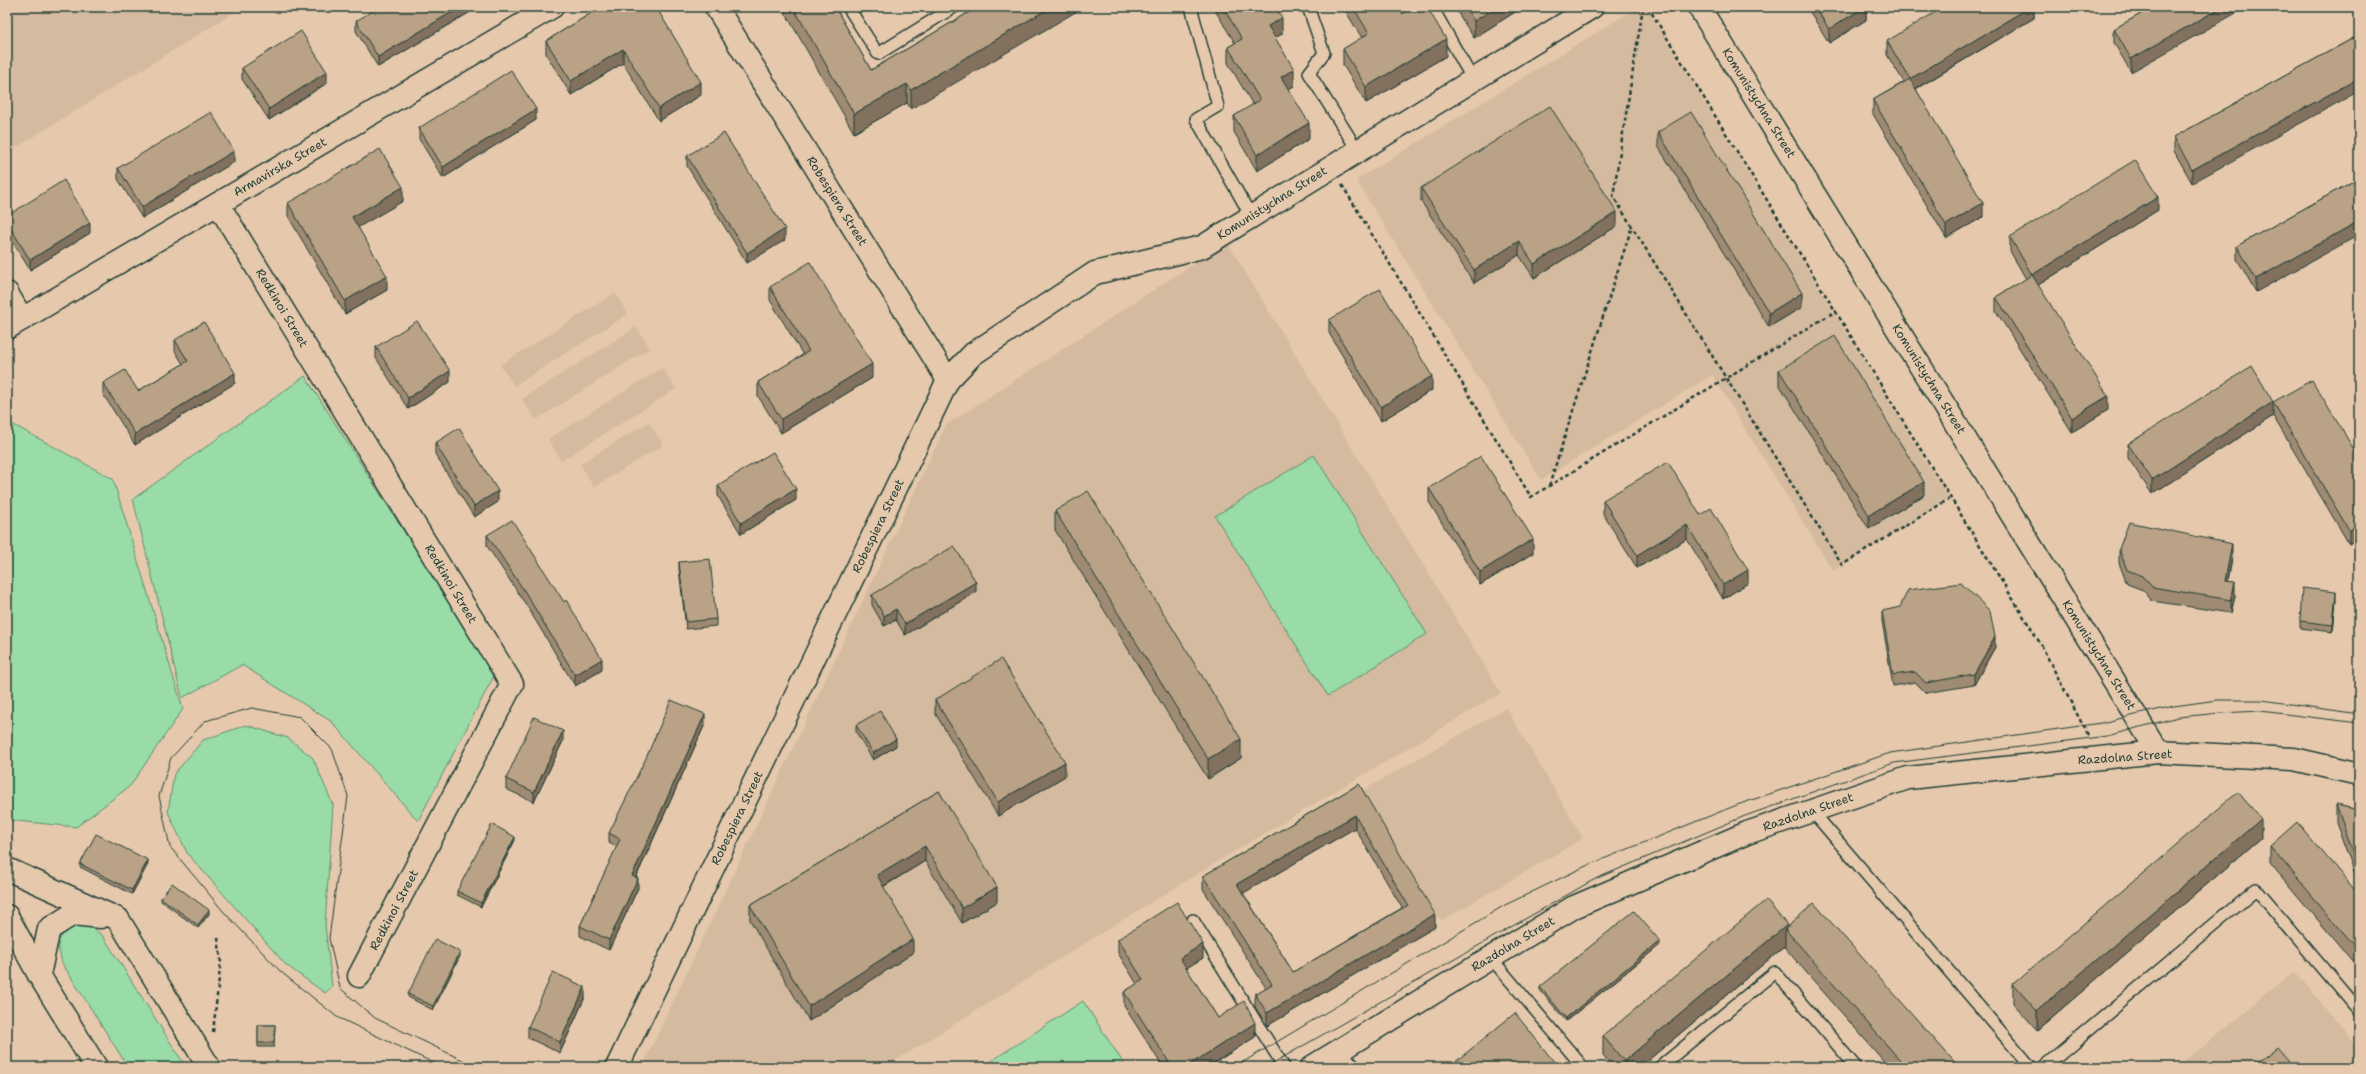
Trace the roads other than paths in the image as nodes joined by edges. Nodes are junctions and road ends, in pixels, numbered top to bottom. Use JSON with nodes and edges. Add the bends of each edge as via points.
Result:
{"nodes":[{"id":1,"x":552,"y":7,"type":"edge"},
{"id":2,"x":716,"y":7,"type":"edge"},
{"id":3,"x":848,"y":7,"type":"edge"},
{"id":4,"x":954,"y":7,"type":"edge"},
{"id":5,"x":1191,"y":7,"type":"edge"},
{"id":6,"x":1308,"y":7,"type":"edge"},
{"id":7,"x":1432,"y":7,"type":"edge"},
{"id":8,"x":1592,"y":7,"type":"edge"},
{"id":9,"x":1699,"y":7,"type":"edge"},
{"id":10,"x":1473,"y":80,"type":"junction"},
{"id":11,"x":1358,"y":151,"type":"junction"},
{"id":12,"x":218,"y":204,"type":"junction"},
{"id":13,"x":1251,"y":216,"type":"junction"},
{"id":14,"x":7,"y":293,"type":"edge"},
{"id":15,"x":14,"y":323,"type":"edge"},
{"id":16,"x":948,"y":380,"type":"junction"},
{"id":17,"x":2158,"y":752,"type":"junction"},
{"id":18,"x":2359,"y":774,"type":"edge"},
{"id":19,"x":1812,"y":811,"type":"junction"},
{"id":20,"x":7,"y":869,"type":"edge"},
{"id":21,"x":7,"y":916,"type":"edge"},
{"id":22,"x":118,"y":919,"type":"junction"},
{"id":23,"x":1193,"y":920,"type":"dead end"},
{"id":24,"x":1491,"y":958,"type":"junction"},
{"id":25,"x":38,"y":975,"type":"junction"},
{"id":26,"x":359,"y":976,"type":"dead end"},
{"id":27,"x":2359,"y":1011,"type":"edge"},
{"id":28,"x":1340,"y":1050,"type":"junction"},
{"id":29,"x":96,"y":1067,"type":"edge"},
{"id":30,"x":209,"y":1067,"type":"edge"},
{"id":31,"x":617,"y":1067,"type":"edge"},
{"id":32,"x":1284,"y":1067,"type":"edge"},
{"id":33,"x":1312,"y":1067,"type":"edge"},
{"id":34,"x":1355,"y":1067,"type":"edge"},
{"id":35,"x":1583,"y":1067,"type":"edge"},
{"id":36,"x":1660,"y":1067,"type":"edge"},
{"id":37,"x":1856,"y":1067,"type":"edge"},
{"id":38,"x":2031,"y":1067,"type":"edge"},
{"id":39,"x":2044,"y":1067,"type":"edge"}],
"edges":[{"from":1,"to":12,"type":"street","name":"Armavirska Street"},
{"from":2,"to":16,"type":"street","name":"Robespiera Street"},
{"from":3,"to":4,"type":"lane","via":[[878,54]]},
{"from":5,"to":13,"type":"lane","via":[[1218,106],[1196,119]]},
{"from":6,"to":11,"type":"lane","via":[[1324,53],[1309,73]]},
{"from":7,"to":10,"type":"lane"},
{"from":8,"to":10,"type":"street","name":"Komunistychna Street"},
{"from":9,"to":17,"type":"street","name":"Komunistychna Street"},
{"from":10,"to":11,"type":"street","name":"Komunistychna Street"},
{"from":11,"to":13,"type":"street","name":"Komunistychna Street"},
{"from":12,"to":15,"type":"street","name":"Armavirska Street"},
{"from":12,"to":26,"type":"street","name":"Redkinoi Street","via":[[512,684]]},
{"from":13,"to":16,"type":"street","name":"Komunistychna Street","via":[[1202,247],[1095,273],[973,354]]},
{"from":14,"to":15,"type":"street"},
{"from":16,"to":31,"type":"street","name":"Robespiera Street"},
{"from":17,"to":18,"type":"street","name":"Razdolna Street","via":[[2294,759]]},
{"from":17,"to":19,"type":"street","name":"Razdolna Street","via":[[1908,778]]},
{"from":19,"to":24,"type":"street","name":"Razdolna Street","via":[[1748,833],[1574,907]]},
{"from":19,"to":38,"type":"lane"},
{"from":20,"to":22,"type":"street"},
{"from":21,"to":25,"type":"street"},
{"from":22,"to":25,"type":"street","via":[[73,914],[49,929]]},
{"from":22,"to":30,"type":"street"},
{"from":23,"to":32,"type":"lane"},
{"from":24,"to":28,"type":"street","name":"Razdolna Street"},
{"from":24,"to":35,"type":"lane"},
{"from":25,"to":29,"type":"street"},
{"from":27,"to":39,"type":"lane","via":[[2256,889]]},
{"from":28,"to":33,"type":"street","name":"Razdolna Street"},
{"from":28,"to":34,"type":"lane"},
{"from":36,"to":37,"type":"lane","via":[[1775,972]]}]}
